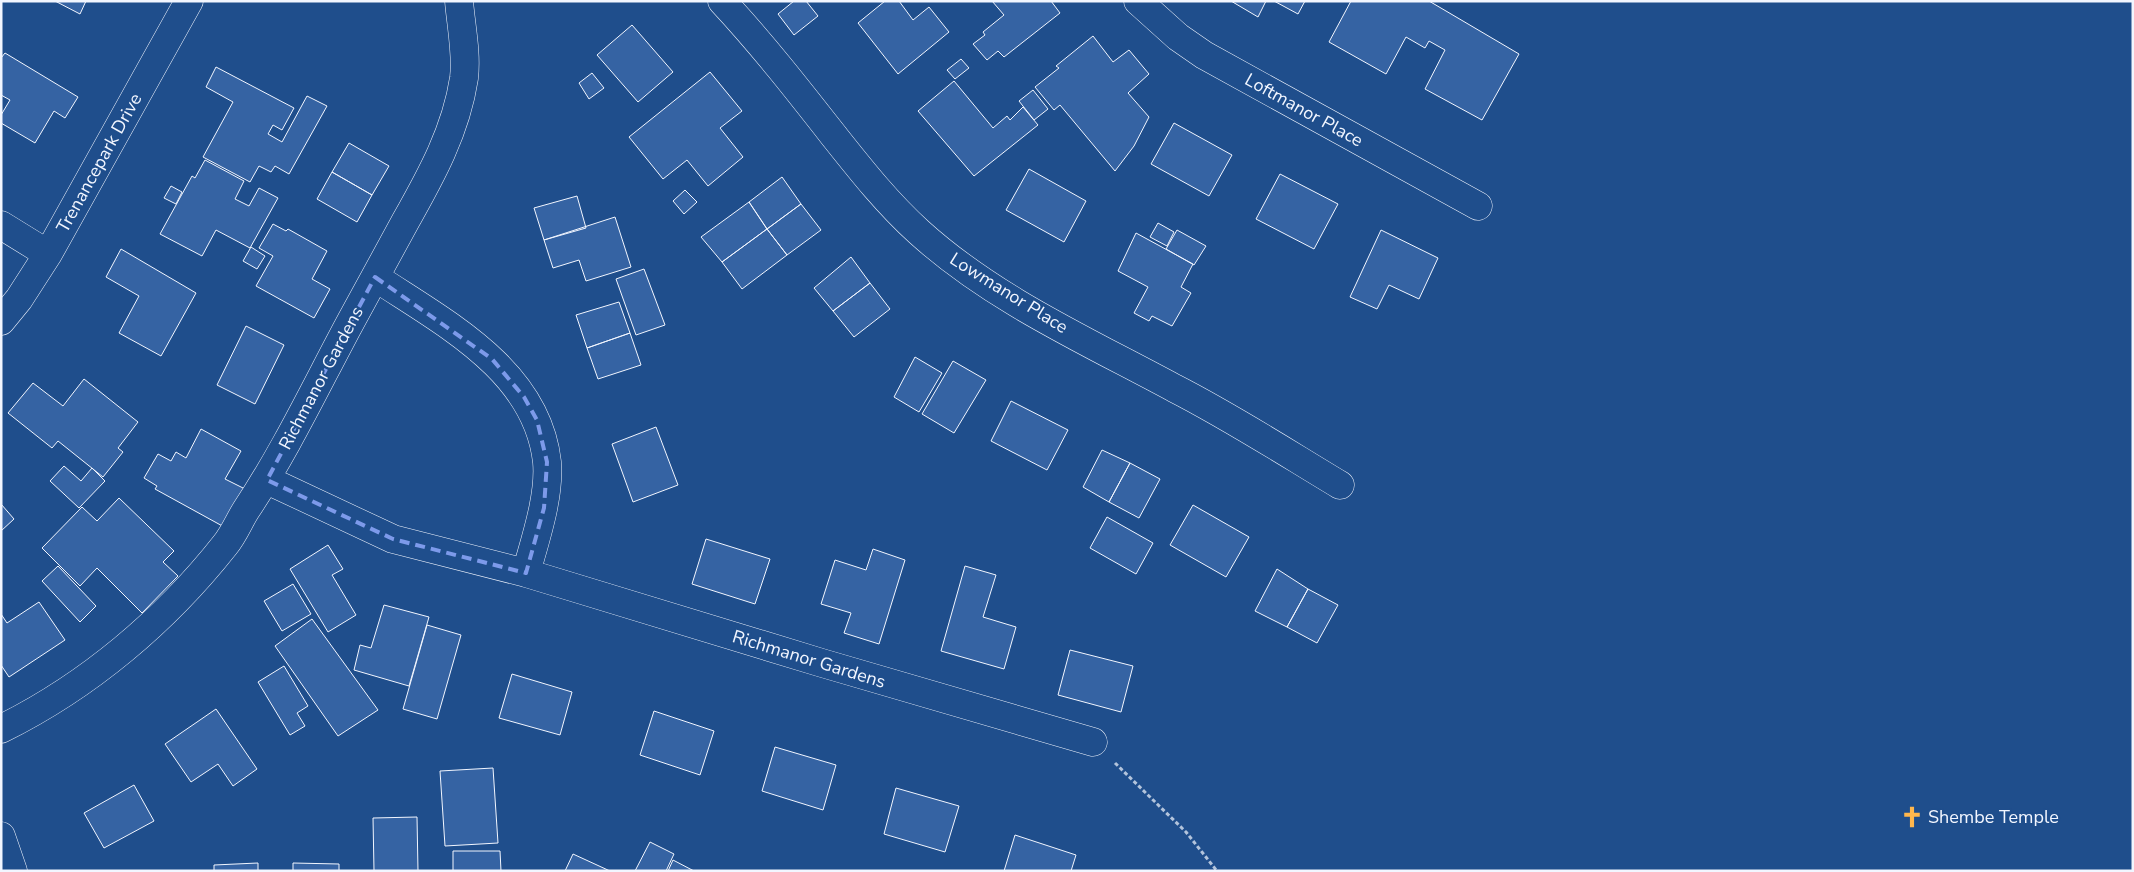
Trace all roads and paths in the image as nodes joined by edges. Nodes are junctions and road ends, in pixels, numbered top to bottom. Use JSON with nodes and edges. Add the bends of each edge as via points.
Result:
{"nodes":[{"id":1,"x":189,"y":1,"type":"edge"},
{"id":2,"x":459,"y":1,"type":"edge"},
{"id":3,"x":722,"y":1,"type":"edge"},
{"id":4,"x":1138,"y":1,"type":"edge"},
{"id":5,"x":1478,"y":206,"type":"dead end"},
{"id":6,"x":1,"y":226,"type":"edge"},
{"id":7,"x":48,"y":254,"type":"junction"},
{"id":8,"x":375,"y":277,"type":"junction"},
{"id":9,"x":1,"y":321,"type":"edge"},
{"id":10,"x":267,"y":480,"type":"junction"},
{"id":11,"x":1340,"y":485,"type":"dead end"},
{"id":12,"x":526,"y":573,"type":"junction"},
{"id":13,"x":1,"y":729,"type":"edge"},
{"id":14,"x":1093,"y":742,"type":"joint"},
{"id":15,"x":1,"y":836,"type":"edge"},
{"id":16,"x":13,"y":871,"type":"edge"},
{"id":17,"x":1217,"y":871,"type":"edge"}],
"edges":[{"from":1,"to":7,"type":"street","name":"Trenancepark Drive"},
{"from":2,"to":8,"type":"street","name":"Richmanor Gardens","via":[[464,75],[456,119],[436,168]]},
{"from":3,"to":11,"type":"street","name":"Lowmanor Place","via":[[752,33],[886,201],[954,260],[1054,324],[1178,389]]},
{"from":4,"to":5,"type":"street","name":"Loftmanor Place","via":[[1178,37],[1204,55]]},
{"from":6,"to":7,"type":"street"},
{"from":7,"to":9,"type":"street","name":"Trenancepark Drive"},
{"from":8,"to":10,"type":"street","name":"Richmanor Gardens"},
{"from":8,"to":12,"type":"street","via":[[492,359],[511,379],[532,412],[547,462],[544,508]]},
{"from":10,"to":12,"type":"street","name":"Richmanor Gardens","via":[[393,539]]},
{"from":10,"to":13,"type":"street","name":"Richmanor Gardens","via":[[226,543],[151,625],[84,679],[35,712]]},
{"from":12,"to":14,"type":"street","name":"Richmanor Gardens"},
{"from":14,"to":17,"type":"path","via":[[1186,832]]},
{"from":15,"to":16,"type":"street"}]}
